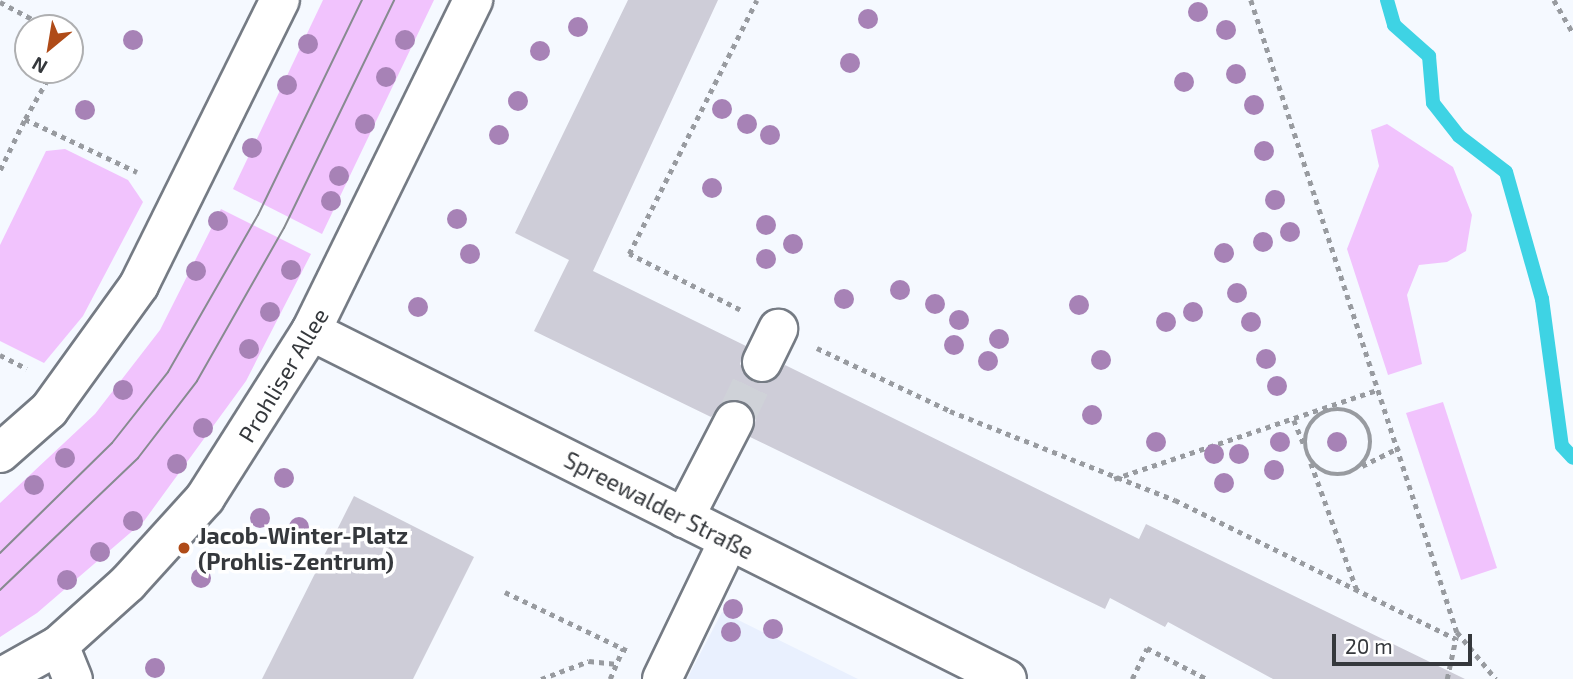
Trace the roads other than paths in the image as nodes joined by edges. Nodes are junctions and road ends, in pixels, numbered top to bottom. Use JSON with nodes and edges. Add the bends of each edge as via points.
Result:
{"nodes":[{"id":1,"x":280,"y":0,"type":"edge"},
{"id":2,"x":473,"y":0,"type":"edge"},
{"id":3,"x":311,"y":331,"type":"junction"},
{"id":4,"x":734,"y":421,"type":"tunnel mouth"},
{"id":5,"x":0,"y":453,"type":"edge"},
{"id":6,"x":684,"y":518,"type":"junction"},
{"id":7,"x":729,"y":540,"type":"junction"},
{"id":8,"x":66,"y":662,"type":"edge"},
{"id":9,"x":664,"y":674,"type":"edge"},
{"id":10,"x":0,"y":678,"type":"edge"},
{"id":11,"x":1007,"y":679,"type":"edge"}],
"edges":[{"from":1,"to":5,"type":"street","via":[[139,285],[49,410]]},
{"from":2,"to":3,"type":"street","name":"Prohliser Allee"},
{"from":3,"to":6,"type":"street","name":"Spreewalder Straße"},
{"from":3,"to":8,"type":"street","name":"Prohliser Allee","via":[[205,498]]},
{"from":4,"to":6,"type":"street"},
{"from":6,"to":7,"type":"street","name":"Spreewalder Straße"},
{"from":7,"to":9,"type":"street"},
{"from":7,"to":11,"type":"street","name":"Spreewalder Straße"},
{"from":8,"to":10,"type":"street","name":"Prohliser Allee"}]}
